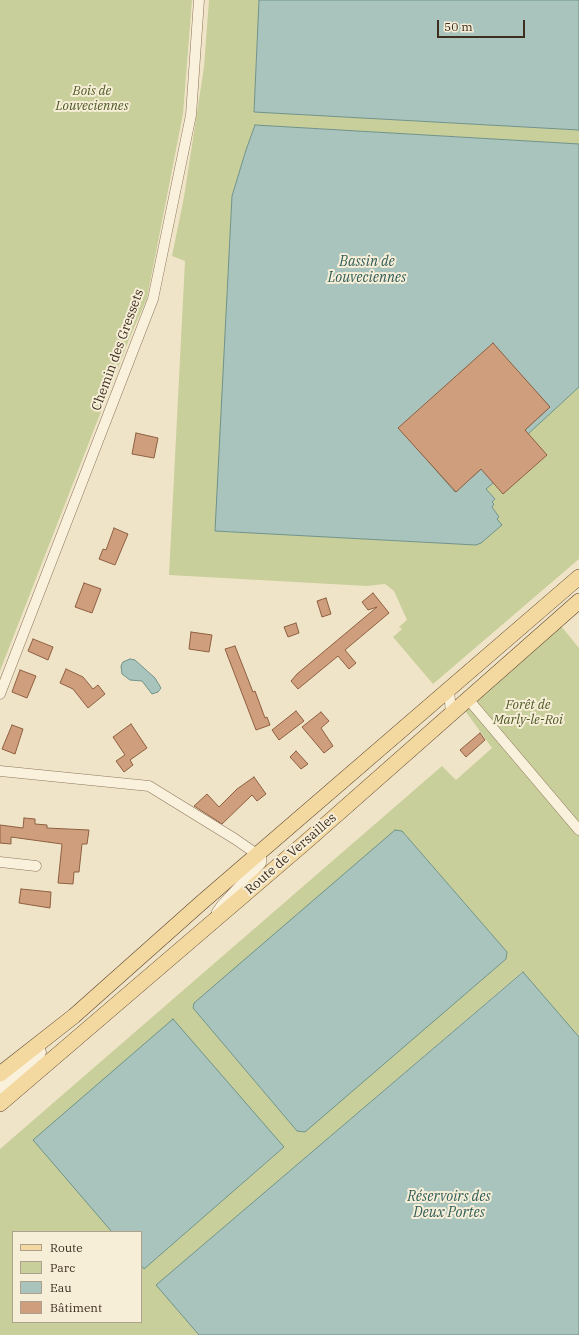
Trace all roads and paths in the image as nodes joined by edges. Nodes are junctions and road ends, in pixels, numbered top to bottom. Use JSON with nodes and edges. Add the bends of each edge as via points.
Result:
{"nodes":[{"id":1,"x":199,"y":0,"type":"edge"},
{"id":2,"x":579,"y":577,"type":"edge"},
{"id":3,"x":579,"y":601,"type":"edge"},
{"id":4,"x":449,"y":689,"type":"junction"},
{"id":5,"x":0,"y":694,"type":"edge"},
{"id":6,"x":468,"y":699,"type":"junction"},
{"id":7,"x":451,"y":714,"type":"junction"},
{"id":8,"x":0,"y":771,"type":"edge"},
{"id":9,"x":579,"y":830,"type":"edge"},
{"id":10,"x":257,"y":854,"type":"junction"},
{"id":11,"x":0,"y":862,"type":"edge"},
{"id":12,"x":36,"y":866,"type":"dead end"},
{"id":13,"x":211,"y":923,"type":"junction"},
{"id":14,"x":74,"y":1016,"type":"junction"},
{"id":15,"x":0,"y":1074,"type":"edge"},
{"id":16,"x":0,"y":1086,"type":"edge"},
{"id":17,"x":0,"y":1104,"type":"edge"}],
"edges":[{"from":1,"to":5,"type":"street","name":"Chemin des Gressets","via":[[191,115],[153,299]]},
{"from":2,"to":4,"type":"main road","name":"Route de Versailles"},
{"from":3,"to":6,"type":"main road","name":"Route de Versailles"},
{"from":4,"to":7,"type":"street"},
{"from":4,"to":10,"type":"main road","name":"Route de Versailles"},
{"from":6,"to":7,"type":"main road","name":"Route de Versailles"},
{"from":6,"to":9,"type":"street"},
{"from":7,"to":13,"type":"main road","name":"Route de Versailles"},
{"from":8,"to":10,"type":"street","via":[[148,786]]},
{"from":10,"to":13,"type":"street","via":[[261,857],[261,862],[222,905]]},
{"from":10,"to":14,"type":"main road","name":"Route de Versailles"},
{"from":11,"to":12,"type":"street"},
{"from":13,"to":17,"type":"main road","name":"Route de Versailles"},
{"from":14,"to":15,"type":"main road","name":"Route de Versailles"},
{"from":14,"to":16,"type":"main road","via":[[61,1032]]}]}
